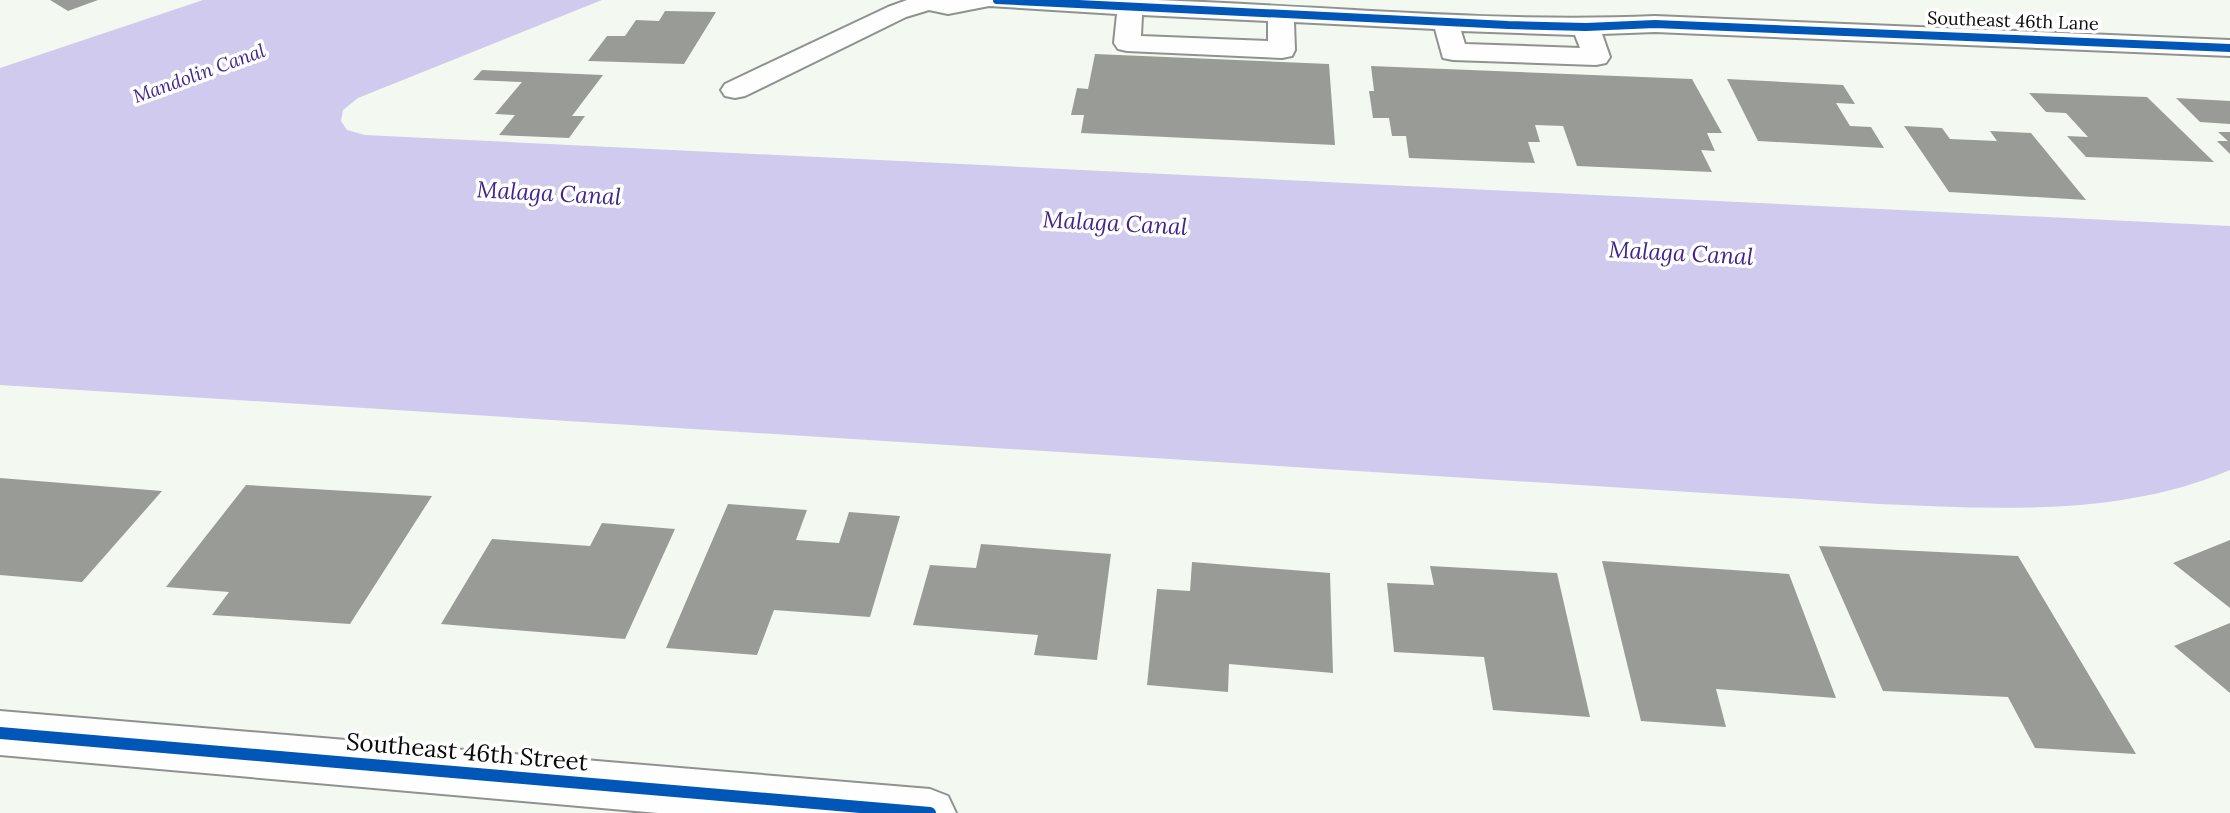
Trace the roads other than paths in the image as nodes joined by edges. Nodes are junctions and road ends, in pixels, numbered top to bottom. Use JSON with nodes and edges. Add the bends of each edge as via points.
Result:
{"nodes":[{"id":1,"x":981,"y":0,"type":"edge"},
{"id":2,"x":997,"y":0,"type":"edge"},
{"id":3,"x":922,"y":1,"type":"edge"},
{"id":4,"x":1650,"y":12,"type":"edge"},
{"id":5,"x":2230,"y":48,"type":"edge"},
{"id":6,"x":735,"y":90,"type":"dead end"},
{"id":7,"x":0,"y":733,"type":"edge"},
{"id":8,"x":930,"y":813,"type":"edge"}],
"edges":[{"from":1,"to":3,"type":"street","via":[[948,6]]},
{"from":2,"to":4,"type":"street","name":"Southeast 46th Lane","via":[[1130,9],[1127,43],[1282,50],[1281,16],[1446,22],[1453,52],[1596,57],[1586,27]]},
{"from":3,"to":6,"type":"street"},
{"from":4,"to":5,"type":"street","name":"Southeast 46th Lane"},
{"from":7,"to":8,"type":"street","name":"Southeast 46th Street"}]}
